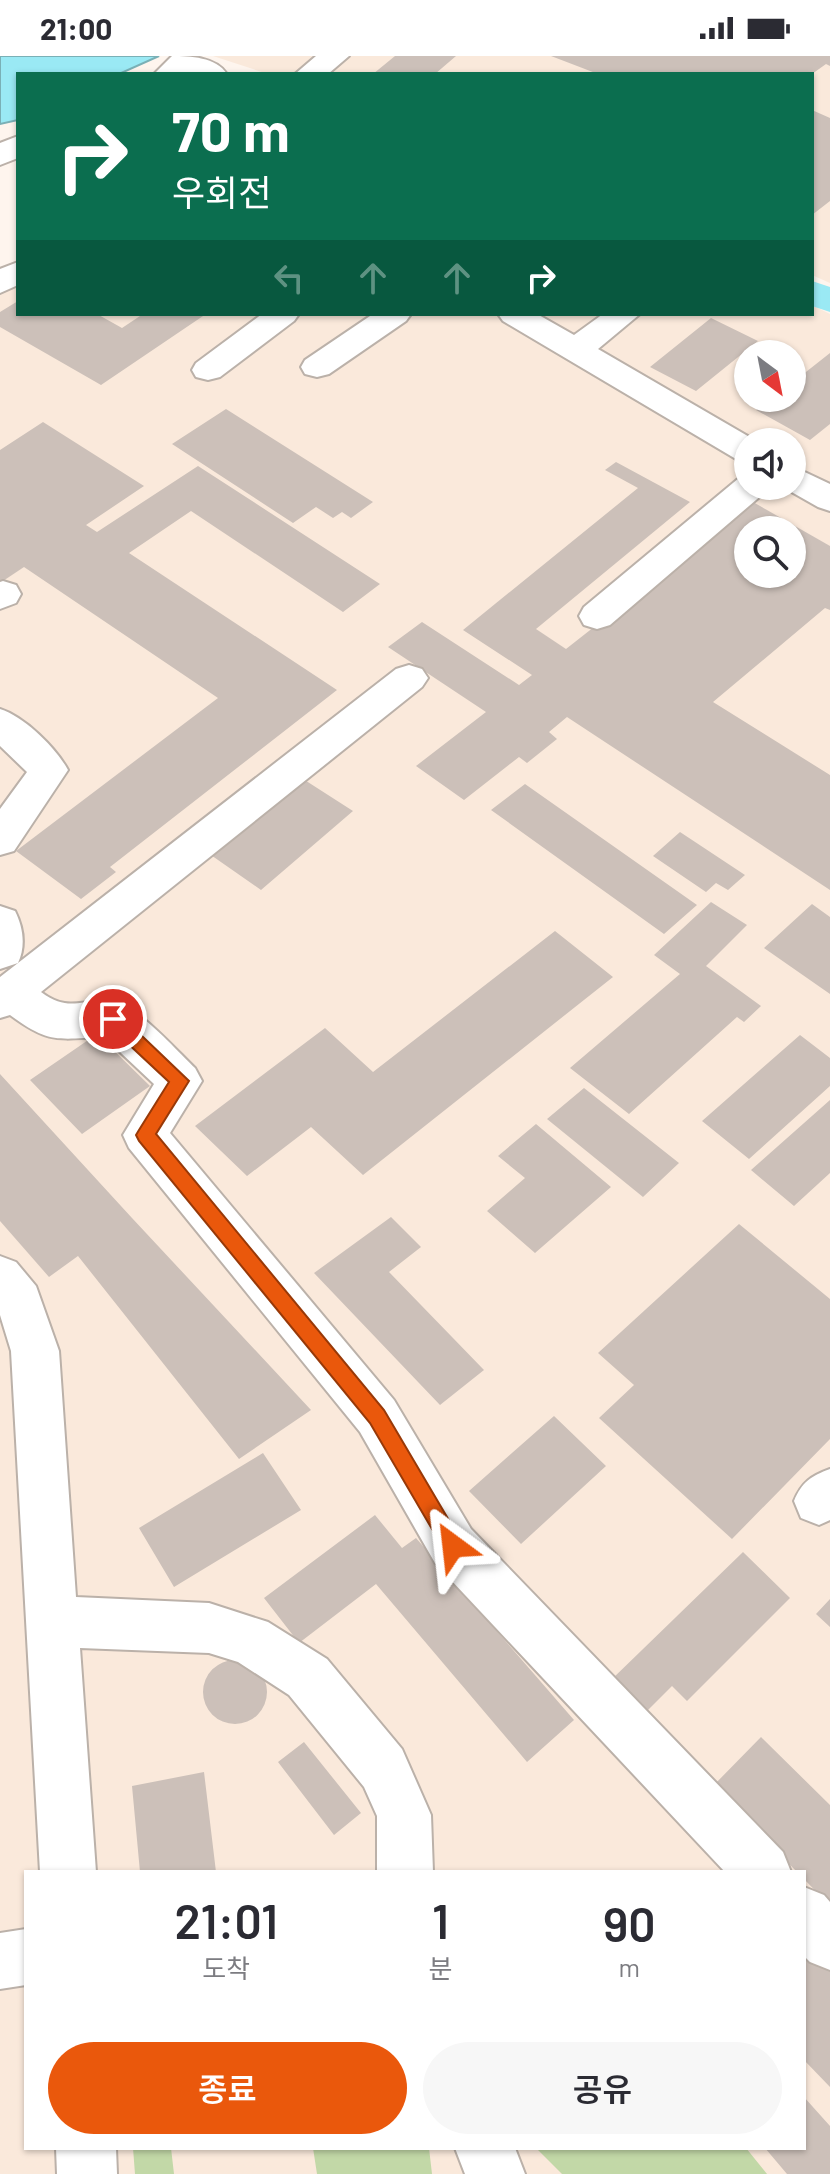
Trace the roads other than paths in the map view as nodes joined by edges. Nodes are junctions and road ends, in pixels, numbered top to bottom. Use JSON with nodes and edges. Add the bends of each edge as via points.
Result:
{"nodes":[{"id":1,"x":335,"y":56,"type":"edge"},
{"id":2,"x":170,"y":72,"type":"edge"},
{"id":3,"x":208,"y":72,"type":"edge"},
{"id":4,"x":312,"y":72,"type":"edge"},
{"id":5,"x":280,"y":316,"type":"edge"},
{"id":6,"x":392,"y":316,"type":"edge"},
{"id":7,"x":517,"y":316,"type":"edge"},
{"id":8,"x":621,"y":316,"type":"edge"},
{"id":9,"x":575,"y":350,"type":"junction"},
{"id":10,"x":317,"y":367,"type":"dead end"},
{"id":11,"x":208,"y":370,"type":"dead end"},
{"id":12,"x":734,"y":443,"type":"edge"},
{"id":13,"x":806,"y":485,"type":"edge"},
{"id":14,"x":830,"y":499,"type":"edge"},
{"id":15,"x":734,"y":500,"type":"edge"},
{"id":16,"x":597,"y":616,"type":"dead end"},
{"id":17,"x":409,"y":678,"type":"dead end"},
{"id":18,"x":0,"y":723,"type":"edge"},
{"id":19,"x":0,"y":840,"type":"edge"},
{"id":20,"x":0,"y":922,"type":"edge"},
{"id":21,"x":4,"y":982,"type":"edge"},
{"id":22,"x":0,"y":1277,"type":"edge"},
{"id":23,"x":52,"y":1621,"type":"junction"},
{"id":24,"x":68,"y":1870,"type":"edge"},
{"id":25,"x":405,"y":1870,"type":"edge"},
{"id":26,"x":761,"y":1870,"type":"edge"},
{"id":27,"x":806,"y":1917,"type":"edge"},
{"id":28,"x":830,"y":1942,"type":"edge"},
{"id":29,"x":24,"y":1957,"type":"edge"},
{"id":30,"x":0,"y":1961,"type":"edge"},
{"id":31,"x":86,"y":2150,"type":"edge"},
{"id":32,"x":486,"y":2150,"type":"edge"},
{"id":33,"x":87,"y":2174,"type":"edge"},
{"id":34,"x":495,"y":2174,"type":"edge"}],
"edges":[{"from":1,"to":4,"type":"street"},
{"from":2,"to":3,"type":"street","via":[[183,61]]},
{"from":5,"to":11,"type":"street"},
{"from":6,"to":10,"type":"street"},
{"from":7,"to":9,"type":"street"},
{"from":8,"to":9,"type":"street"},
{"from":9,"to":12,"type":"street"},
{"from":13,"to":14,"type":"street"},
{"from":15,"to":16,"type":"street"},
{"from":17,"to":21,"type":"street"},
{"from":18,"to":19,"type":"street","via":[[49,770]]},
{"from":20,"to":21,"type":"street"},
{"from":21,"to":26,"type":"street","via":[[51,1022],[113,1019],[180,1081],[145,1135],[377,1416],[453,1546]]},
{"from":22,"to":23,"type":"street","via":[[19,1301],[35,1351]]},
{"from":23,"to":24,"type":"street"},
{"from":23,"to":25,"type":"street","via":[[209,1628],[250,1640],[308,1677],[383,1768],[404,1815]]},
{"from":27,"to":28,"type":"street"},
{"from":29,"to":30,"type":"street"},
{"from":31,"to":33,"type":"street"},
{"from":32,"to":34,"type":"street"}]}
